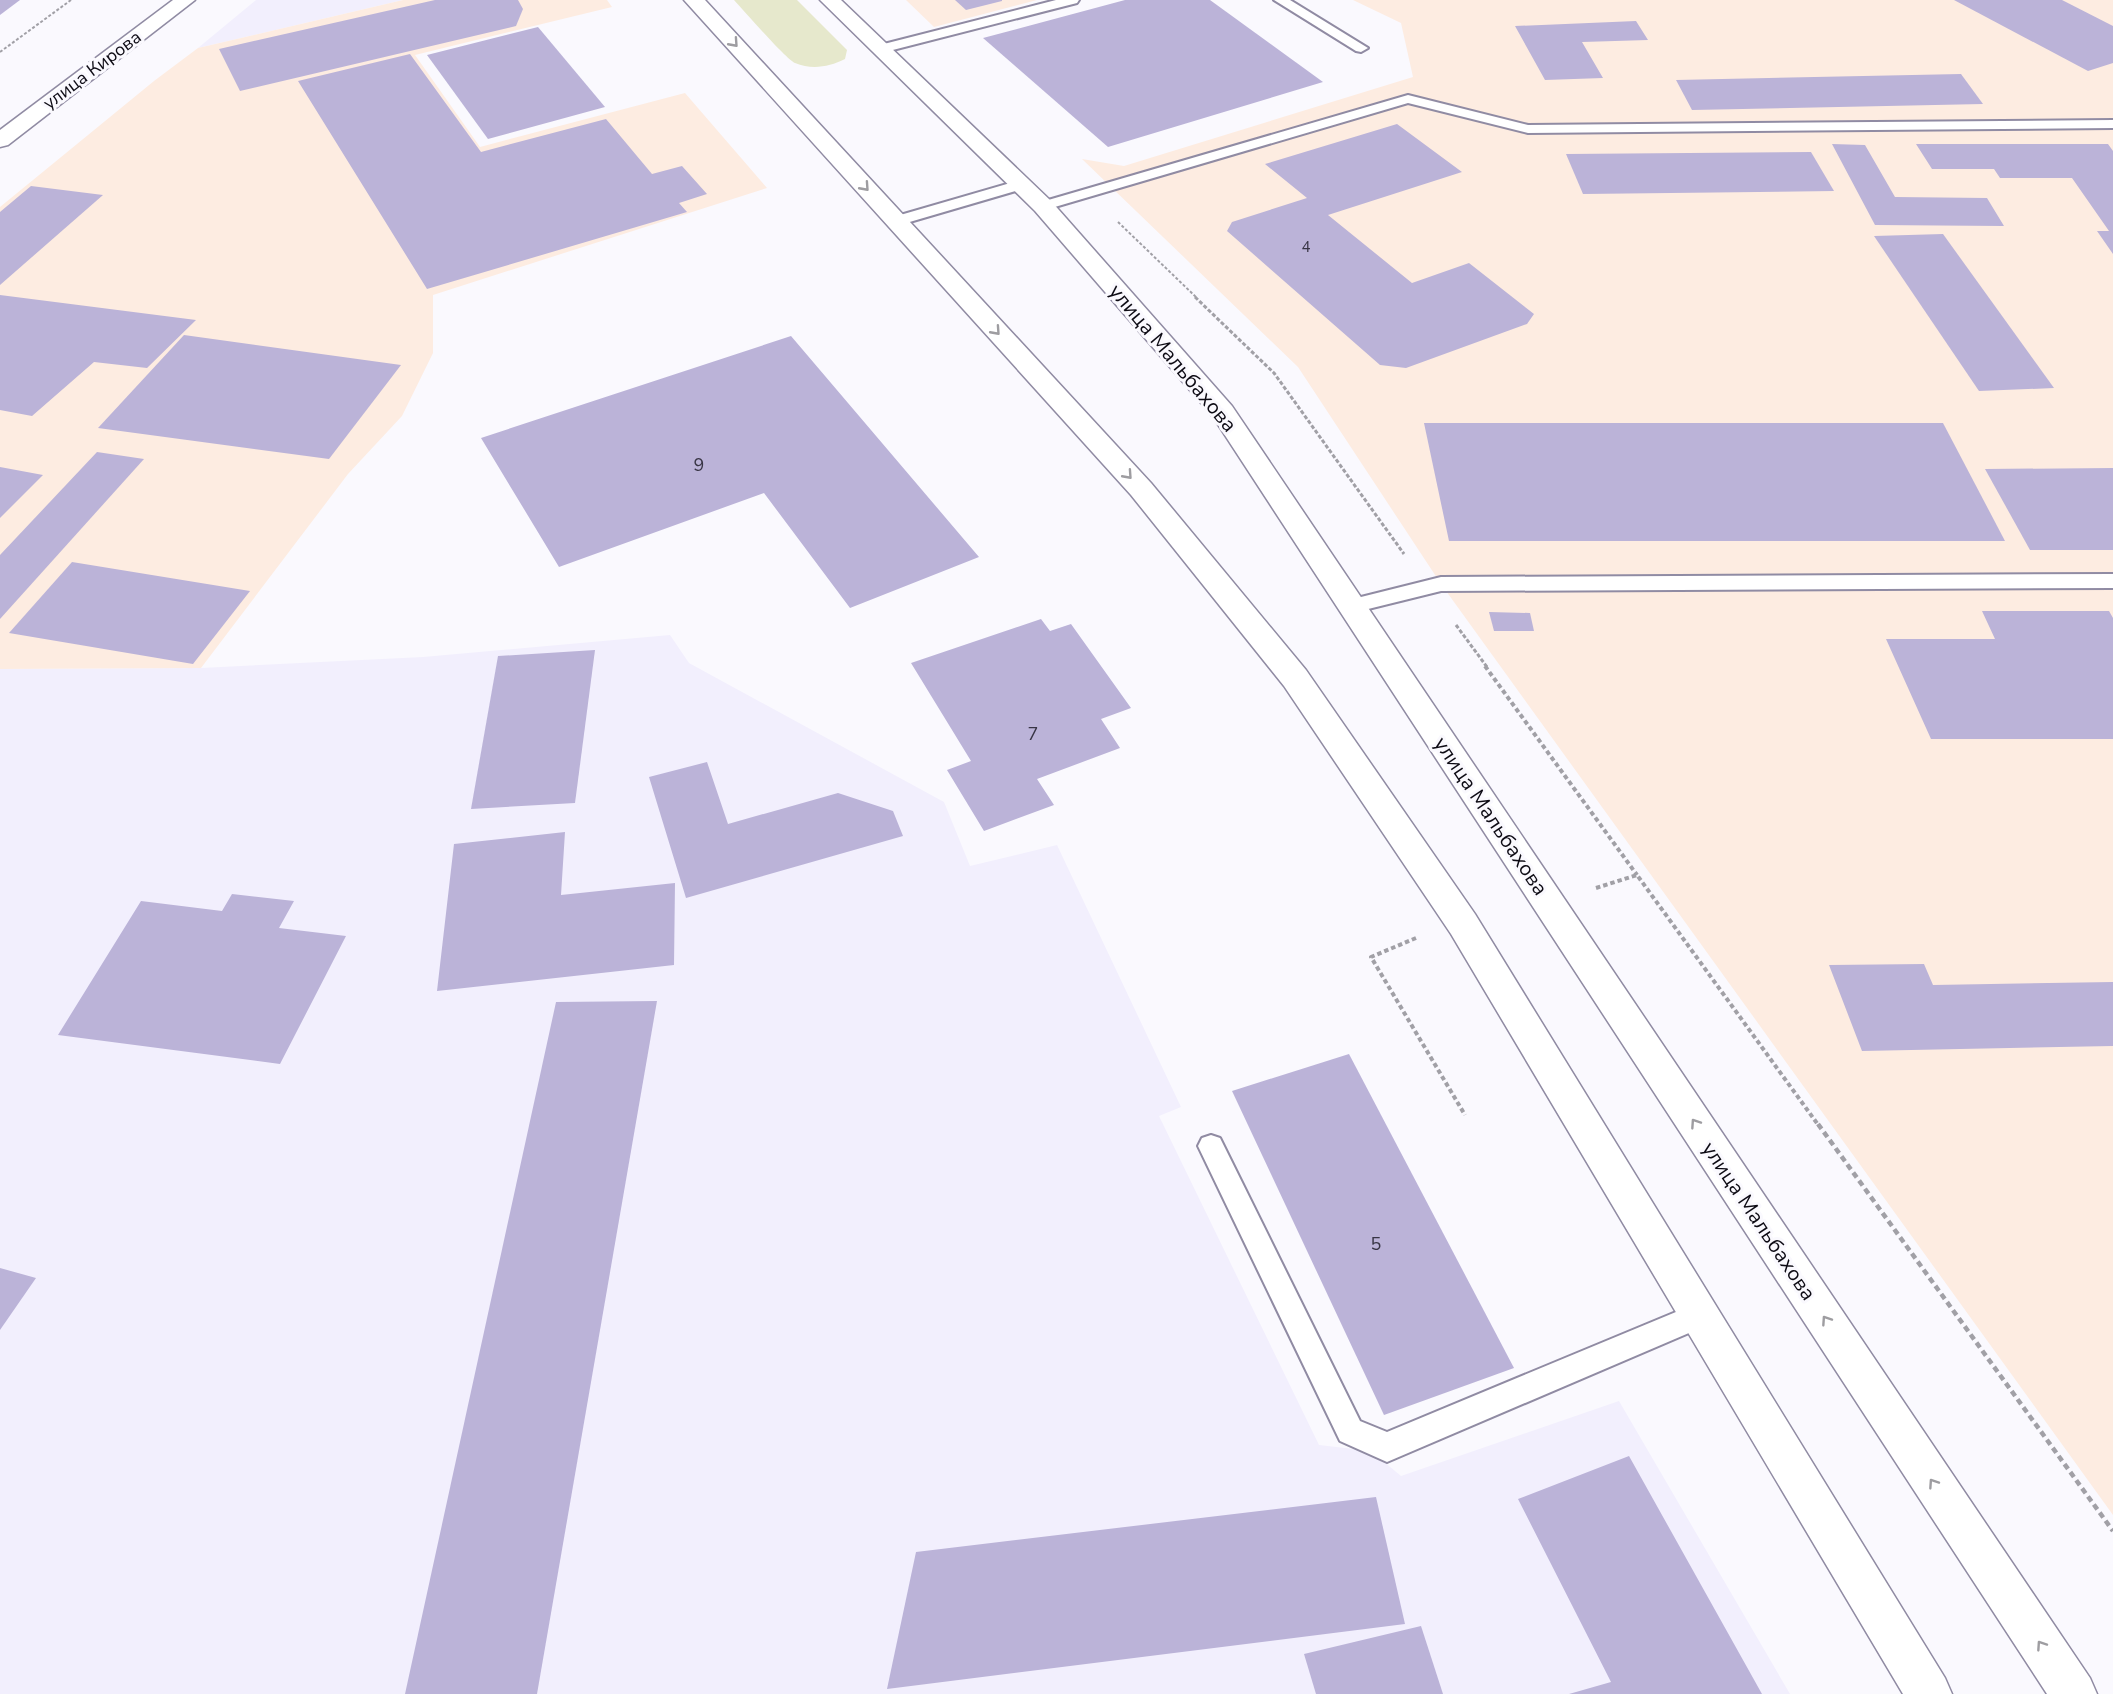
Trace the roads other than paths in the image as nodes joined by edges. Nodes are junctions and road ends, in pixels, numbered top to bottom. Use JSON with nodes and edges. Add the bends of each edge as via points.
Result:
{"nodes":[{"id":1,"x":185,"y":0,"type":"edge"},
{"id":2,"x":694,"y":0,"type":"edge"},
{"id":3,"x":830,"y":0,"type":"edge"},
{"id":4,"x":1072,"y":0,"type":"edge"},
{"id":5,"x":1281,"y":0,"type":"edge"},
{"id":6,"x":1361,"y":48,"type":"dead end"},
{"id":7,"x":881,"y":49,"type":"junction"},
{"id":8,"x":2113,"y":124,"type":"edge"},
{"id":9,"x":0,"y":140,"type":"edge"},
{"id":10,"x":1032,"y":196,"type":"junction"},
{"id":11,"x":896,"y":221,"type":"junction"},
{"id":12,"x":2113,"y":581,"type":"edge"},
{"id":13,"x":1352,"y":606,"type":"junction"},
{"id":14,"x":1211,"y":1146,"type":"dead end"},
{"id":15,"x":1700,"y":1316,"type":"junction"},
{"id":16,"x":1929,"y":1694,"type":"edge"},
{"id":17,"x":2074,"y":1694,"type":"edge"}],
"edges":[{"from":1,"to":9,"type":"main road","name":"улица Кирова"},
{"from":2,"to":11,"type":"main road","one_way":true},
{"from":3,"to":7,"type":"main road","name":"улица Мальбахова"},
{"from":4,"to":7,"type":"lane"},
{"from":5,"to":6,"type":"lane"},
{"from":7,"to":10,"type":"main road","name":"улица Мальбахова"},
{"from":8,"to":10,"type":"lane","via":[[1527,129],[1408,99]]},
{"from":10,"to":11,"type":"lane"},
{"from":10,"to":13,"type":"main road","name":"улица Мальбахова","via":[[1223,412]]},
{"from":11,"to":15,"type":"main road","one_way":true,"via":[[1141,489],[1295,678],[1463,924]]},
{"from":12,"to":13,"type":"lane","via":[[1442,584]]},
{"from":17,"to":13,"type":"main road","name":"улица Мальбахова","one_way":true},
{"from":14,"to":15,"type":"lane","via":[[1350,1431],[1387,1447]]},
{"from":15,"to":16,"type":"main road"}]}
